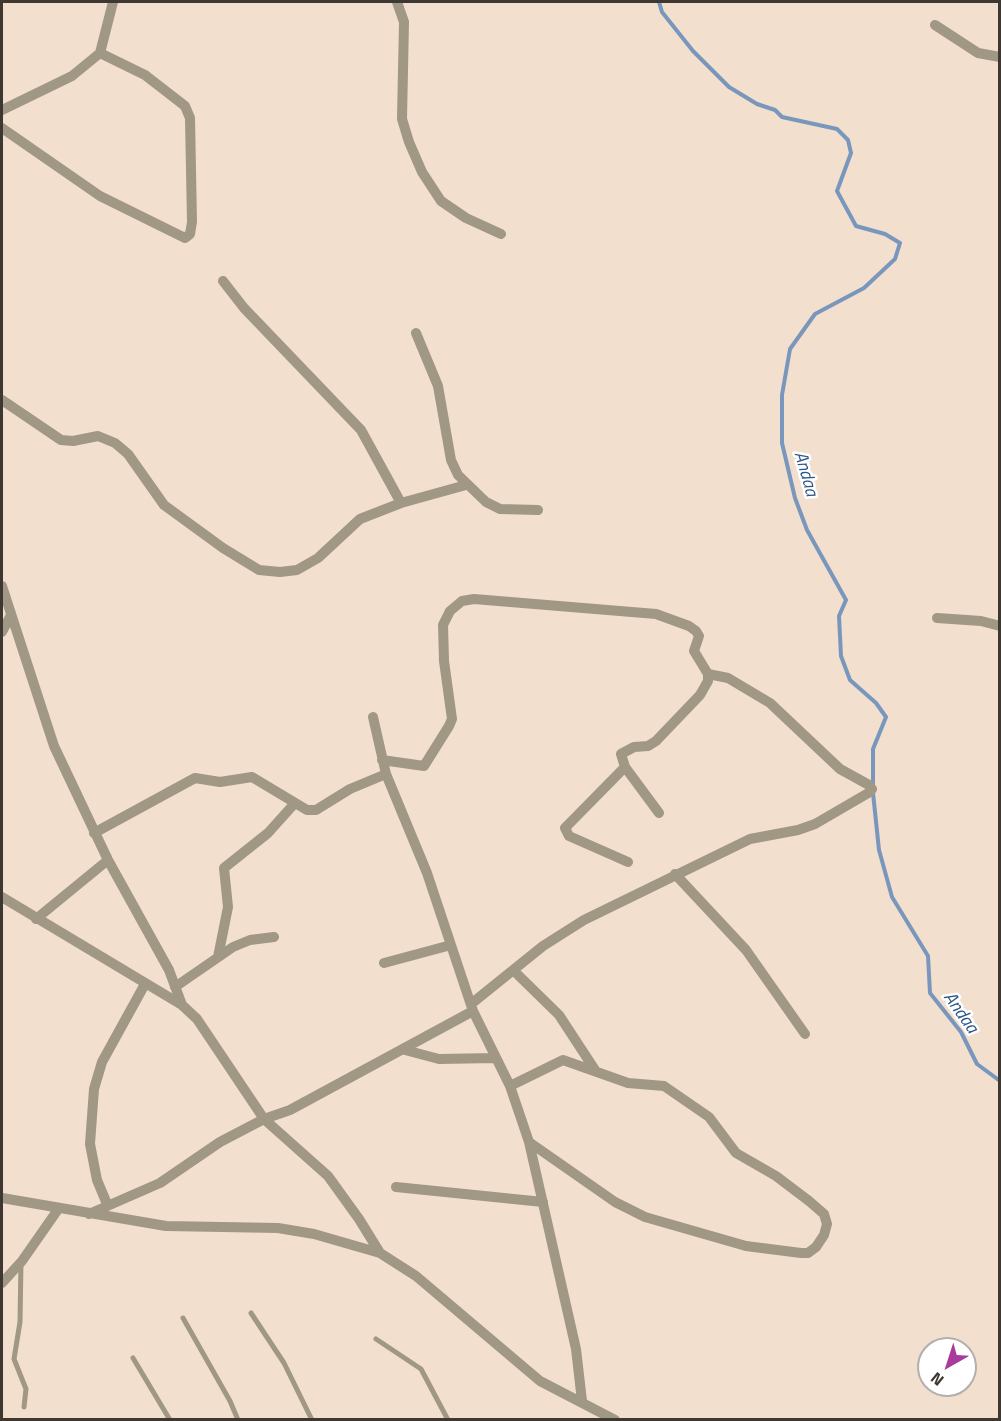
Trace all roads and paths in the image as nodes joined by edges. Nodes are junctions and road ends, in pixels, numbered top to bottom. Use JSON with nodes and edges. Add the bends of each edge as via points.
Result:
{"nodes":[{"id":1,"x":113,"y":2,"type":"edge"},
{"id":2,"x":397,"y":2,"type":"edge"},
{"id":3,"x":935,"y":25,"type":"dead end"},
{"id":4,"x":100,"y":53,"type":"junction"},
{"id":5,"x":999,"y":57,"type":"edge"},
{"id":6,"x":2,"y":110,"type":"edge"},
{"id":7,"x":2,"y":128,"type":"edge"},
{"id":8,"x":501,"y":234,"type":"dead end"},
{"id":9,"x":223,"y":281,"type":"dead end"},
{"id":10,"x":416,"y":333,"type":"dead end"},
{"id":11,"x":2,"y":400,"type":"edge"},
{"id":12,"x":466,"y":485,"type":"junction"},
{"id":13,"x":401,"y":503,"type":"junction"},
{"id":14,"x":538,"y":510,"type":"dead end"},
{"id":15,"x":2,"y":585,"type":"edge"},
{"id":16,"x":11,"y":615,"type":"junction"},
{"id":17,"x":937,"y":618,"type":"dead end"},
{"id":18,"x":999,"y":626,"type":"edge"},
{"id":19,"x":2,"y":632,"type":"edge"},
{"id":20,"x":708,"y":674,"type":"junction"},
{"id":21,"x":373,"y":717,"type":"dead end"},
{"id":22,"x":382,"y":760,"type":"junction"},
{"id":23,"x":625,"y":767,"type":"junction"},
{"id":24,"x":386,"y":774,"type":"junction"},
{"id":25,"x":295,"y":803,"type":"junction"},
{"id":26,"x":659,"y":813,"type":"dead end"},
{"id":27,"x":94,"y":833,"type":"junction"},
{"id":28,"x":108,"y":860,"type":"junction"},
{"id":29,"x":628,"y":862,"type":"dead end"},
{"id":30,"x":675,"y":874,"type":"junction"},
{"id":31,"x":2,"y":897,"type":"edge"},
{"id":32,"x":36,"y":919,"type":"junction"},
{"id":33,"x":274,"y":938,"type":"dead end"},
{"id":34,"x":451,"y":945,"type":"junction"},
{"id":35,"x":218,"y":957,"type":"junction"},
{"id":36,"x":384,"y":963,"type":"dead end"},
{"id":37,"x":513,"y":970,"type":"junction"},
{"id":38,"x":145,"y":984,"type":"junction"},
{"id":39,"x":175,"y":987,"type":"junction"},
{"id":40,"x":182,"y":1005,"type":"junction"},
{"id":41,"x":472,"y":1008,"type":"junction"},
{"id":42,"x":805,"y":1034,"type":"dead end"},
{"id":43,"x":405,"y":1050,"type":"junction"},
{"id":44,"x":495,"y":1058,"type":"junction"},
{"id":45,"x":595,"y":1070,"type":"junction"},
{"id":46,"x":510,"y":1086,"type":"junction"},
{"id":47,"x":264,"y":1119,"type":"junction"},
{"id":48,"x":529,"y":1142,"type":"junction"},
{"id":49,"x":396,"y":1187,"type":"dead end"},
{"id":50,"x":2,"y":1198,"type":"edge"},
{"id":51,"x":543,"y":1202,"type":"junction"},
{"id":52,"x":107,"y":1204,"type":"junction"},
{"id":53,"x":58,"y":1208,"type":"junction"},
{"id":54,"x":88,"y":1214,"type":"junction"},
{"id":55,"x":380,"y":1253,"type":"junction"},
{"id":56,"x":21,"y":1261,"type":"junction"},
{"id":57,"x":2,"y":1283,"type":"edge"},
{"id":58,"x":251,"y":1313,"type":"dead end"},
{"id":59,"x":183,"y":1318,"type":"dead end"},
{"id":60,"x":376,"y":1339,"type":"dead end"},
{"id":61,"x":133,"y":1358,"type":"dead end"},
{"id":62,"x":582,"y":1401,"type":"junction"},
{"id":63,"x":24,"y":1407,"type":"dead end"},
{"id":64,"x":170,"y":1419,"type":"edge"},
{"id":65,"x":238,"y":1419,"type":"edge"},
{"id":66,"x":312,"y":1419,"type":"edge"},
{"id":67,"x":448,"y":1419,"type":"edge"},
{"id":68,"x":615,"y":1419,"type":"edge"}],
"edges":[{"from":1,"to":4,"type":"street"},
{"from":2,"to":8,"type":"street","via":[[404,22],[402,119],[408,142],[441,201]]},
{"from":3,"to":5,"type":"street","via":[[978,53]]},
{"from":4,"to":6,"type":"street","via":[[72,76]]},
{"from":4,"to":7,"type":"street","via":[[146,75],[185,106],[190,118],[192,222],[185,238],[100,196]]},
{"from":9,"to":13,"type":"street","via":[[361,430]]},
{"from":10,"to":12,"type":"street","via":[[438,386],[451,460]]},
{"from":11,"to":13,"type":"street","via":[[61,440],[98,436],[115,443],[128,454],[164,505],[259,570],[297,570],[318,558],[360,519]]},
{"from":12,"to":13,"type":"street"},
{"from":12,"to":14,"type":"street","via":[[500,509]]},
{"from":15,"to":16,"type":"street"},
{"from":16,"to":19,"type":"street"},
{"from":16,"to":27,"type":"street","via":[[54,746]]},
{"from":17,"to":18,"type":"street"},
{"from":20,"to":22,"type":"street","via":[[694,651],[699,636],[696,631],[656,614],[462,601],[450,611],[443,625],[452,719],[449,726],[424,766]]},
{"from":20,"to":23,"type":"street","via":[[706,686],[656,741],[621,754]]},
{"from":20,"to":30,"type":"street","via":[[728,678],[770,704],[840,769],[872,789],[816,824],[750,839]]},
{"from":21,"to":22,"type":"street"},
{"from":22,"to":24,"type":"street"},
{"from":23,"to":26,"type":"street"},
{"from":23,"to":29,"type":"street","via":[[565,828],[569,836]]},
{"from":24,"to":25,"type":"street","via":[[350,789],[316,810]]},
{"from":24,"to":34,"type":"street","via":[[427,873]]},
{"from":25,"to":27,"type":"street","via":[[252,777],[220,782],[195,777]]},
{"from":25,"to":35,"type":"street","via":[[268,833],[224,868],[228,907]]},
{"from":27,"to":28,"type":"street"},
{"from":28,"to":32,"type":"street"},
{"from":28,"to":39,"type":"street"},
{"from":30,"to":37,"type":"street","via":[[584,920]]},
{"from":30,"to":42,"type":"street","via":[[746,950]]},
{"from":31,"to":32,"type":"street"},
{"from":32,"to":38,"type":"street"},
{"from":33,"to":35,"type":"street","via":[[250,940]]},
{"from":34,"to":36,"type":"street"},
{"from":34,"to":41,"type":"street"},
{"from":35,"to":39,"type":"street"},
{"from":37,"to":41,"type":"street"},
{"from":37,"to":45,"type":"street","via":[[560,1015]]},
{"from":38,"to":40,"type":"street"},
{"from":38,"to":52,"type":"street","via":[[102,1062],[94,1089],[90,1144],[97,1180]]},
{"from":39,"to":40,"type":"street"},
{"from":40,"to":47,"type":"street","via":[[197,1019]]},
{"from":41,"to":43,"type":"street"},
{"from":41,"to":44,"type":"street"},
{"from":43,"to":44,"type":"street","via":[[439,1059]]},
{"from":43,"to":47,"type":"street","via":[[290,1110]]},
{"from":44,"to":46,"type":"street"},
{"from":45,"to":46,"type":"street","via":[[563,1060]]},
{"from":45,"to":48,"type":"street","via":[[628,1083],[664,1086],[691,1102],[709,1117],[736,1153],[776,1176],[824,1214],[827,1224],[816,1247],[808,1253],[746,1246],[645,1217],[615,1202]]},
{"from":46,"to":48,"type":"street"},
{"from":47,"to":52,"type":"street","via":[[220,1142],[160,1183]]},
{"from":47,"to":55,"type":"street","via":[[328,1176]]},
{"from":48,"to":51,"type":"street"},
{"from":49,"to":51,"type":"street"},
{"from":50,"to":53,"type":"street"},
{"from":51,"to":62,"type":"street","via":[[576,1349]]},
{"from":52,"to":54,"type":"street"},
{"from":53,"to":54,"type":"street"},
{"from":53,"to":56,"type":"street"},
{"from":54,"to":55,"type":"street","via":[[166,1226],[278,1228]]},
{"from":55,"to":62,"type":"street","via":[[416,1276],[540,1380]]},
{"from":56,"to":57,"type":"street"},
{"from":56,"to":63,"type":"lane","via":[[20,1322],[14,1359],[26,1389]]},
{"from":58,"to":66,"type":"lane","via":[[284,1363]]},
{"from":59,"to":65,"type":"lane"},
{"from":60,"to":67,"type":"lane","via":[[421,1369]]},
{"from":61,"to":64,"type":"lane"},
{"from":62,"to":68,"type":"street"}]}
